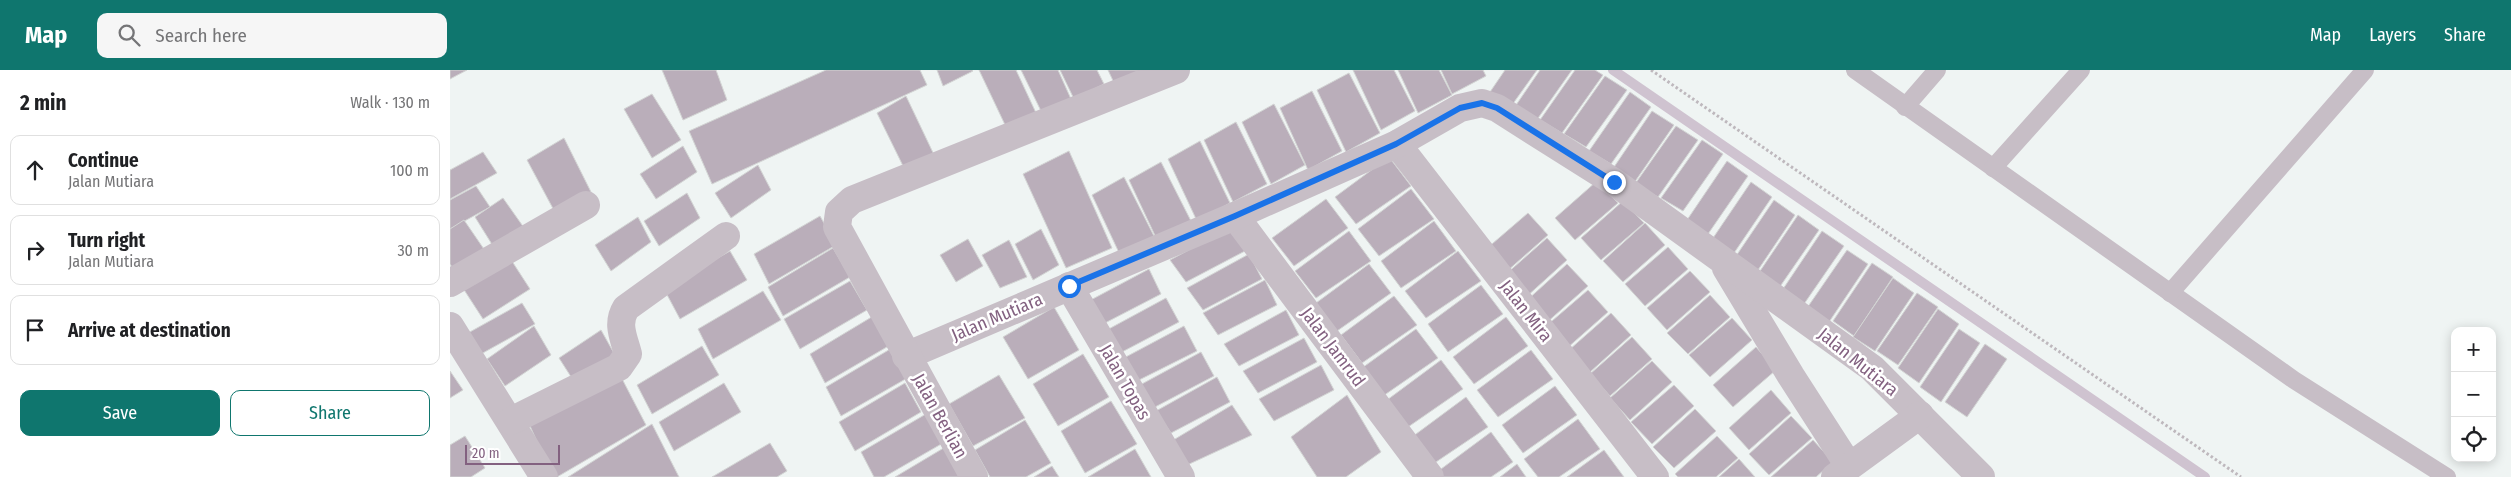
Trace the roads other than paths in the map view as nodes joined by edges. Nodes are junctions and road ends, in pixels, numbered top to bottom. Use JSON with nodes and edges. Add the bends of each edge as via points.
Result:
{"nodes":[{"id":1,"x":1176,"y":70,"type":"edge"},
{"id":2,"x":1855,"y":70,"type":"edge"},
{"id":3,"x":1938,"y":70,"type":"edge"},
{"id":4,"x":2081,"y":70,"type":"edge"},
{"id":5,"x":2365,"y":70,"type":"edge"},
{"id":6,"x":1905,"y":106,"type":"junction"},
{"id":7,"x":1396,"y":144,"type":"junction"},
{"id":8,"x":1993,"y":168,"type":"junction"},
{"id":9,"x":586,"y":205,"type":"dead end"},
{"id":10,"x":1235,"y":216,"type":"junction"},
{"id":11,"x":726,"y":236,"type":"dead end"},
{"id":12,"x":1722,"y":261,"type":"junction"},
{"id":13,"x":450,"y":283,"type":"edge"},
{"id":14,"x":1069,"y":286,"type":"junction"},
{"id":15,"x":2170,"y":293,"type":"junction"},
{"id":16,"x":450,"y":326,"type":"edge"},
{"id":17,"x":906,"y":356,"type":"junction"},
{"id":18,"x":1920,"y":415,"type":"junction"},
{"id":19,"x":511,"y":421,"type":"junction"},
{"id":20,"x":1842,"y":472,"type":"edge"},
{"id":21,"x":544,"y":477,"type":"edge"},
{"id":22,"x":974,"y":477,"type":"edge"},
{"id":23,"x":1181,"y":477,"type":"edge"},
{"id":24,"x":1430,"y":477,"type":"edge"},
{"id":25,"x":1655,"y":477,"type":"edge"},
{"id":26,"x":1981,"y":477,"type":"edge"},
{"id":27,"x":2447,"y":477,"type":"edge"}],
"edges":[{"from":1,"to":17,"type":"street","name":"Jalan Berlian","via":[[852,200],[839,212],[837,227]]},
{"from":2,"to":6,"type":"lane"},
{"from":3,"to":6,"type":"lane"},
{"from":4,"to":8,"type":"lane"},
{"from":5,"to":15,"type":"lane"},
{"from":6,"to":8,"type":"lane"},
{"from":7,"to":10,"type":"street","name":"Jalan Mutiara"},
{"from":7,"to":12,"type":"street","name":"Jalan Mutiara","via":[[1460,108],[1482,103],[1497,108],[1614,182]]},
{"from":7,"to":25,"type":"street","name":"Jalan Mira"},
{"from":8,"to":15,"type":"lane"},
{"from":9,"to":13,"type":"street"},
{"from":10,"to":14,"type":"street","name":"Jalan Mutiara"},
{"from":10,"to":24,"type":"street","name":"Jalan Jamrud"},
{"from":11,"to":19,"type":"street","via":[[626,308],[620,326],[628,354],[619,367]]},
{"from":12,"to":18,"type":"street","name":"Jalan Mutiara","via":[[1872,368]]},
{"from":12,"to":20,"type":"street","name":"Jalan Mutiara","via":[[1791,376]]},
{"from":14,"to":17,"type":"street","name":"Jalan Mutiara"},
{"from":14,"to":23,"type":"street","name":"Jalan Topas"},
{"from":15,"to":27,"type":"lane","via":[[2294,380]]},
{"from":16,"to":19,"type":"street"},
{"from":17,"to":22,"type":"street","name":"Jalan Berlian"},
{"from":18,"to":20,"type":"street","name":"Jalan Mutiara"},
{"from":18,"to":26,"type":"street"},
{"from":19,"to":21,"type":"street"}]}
